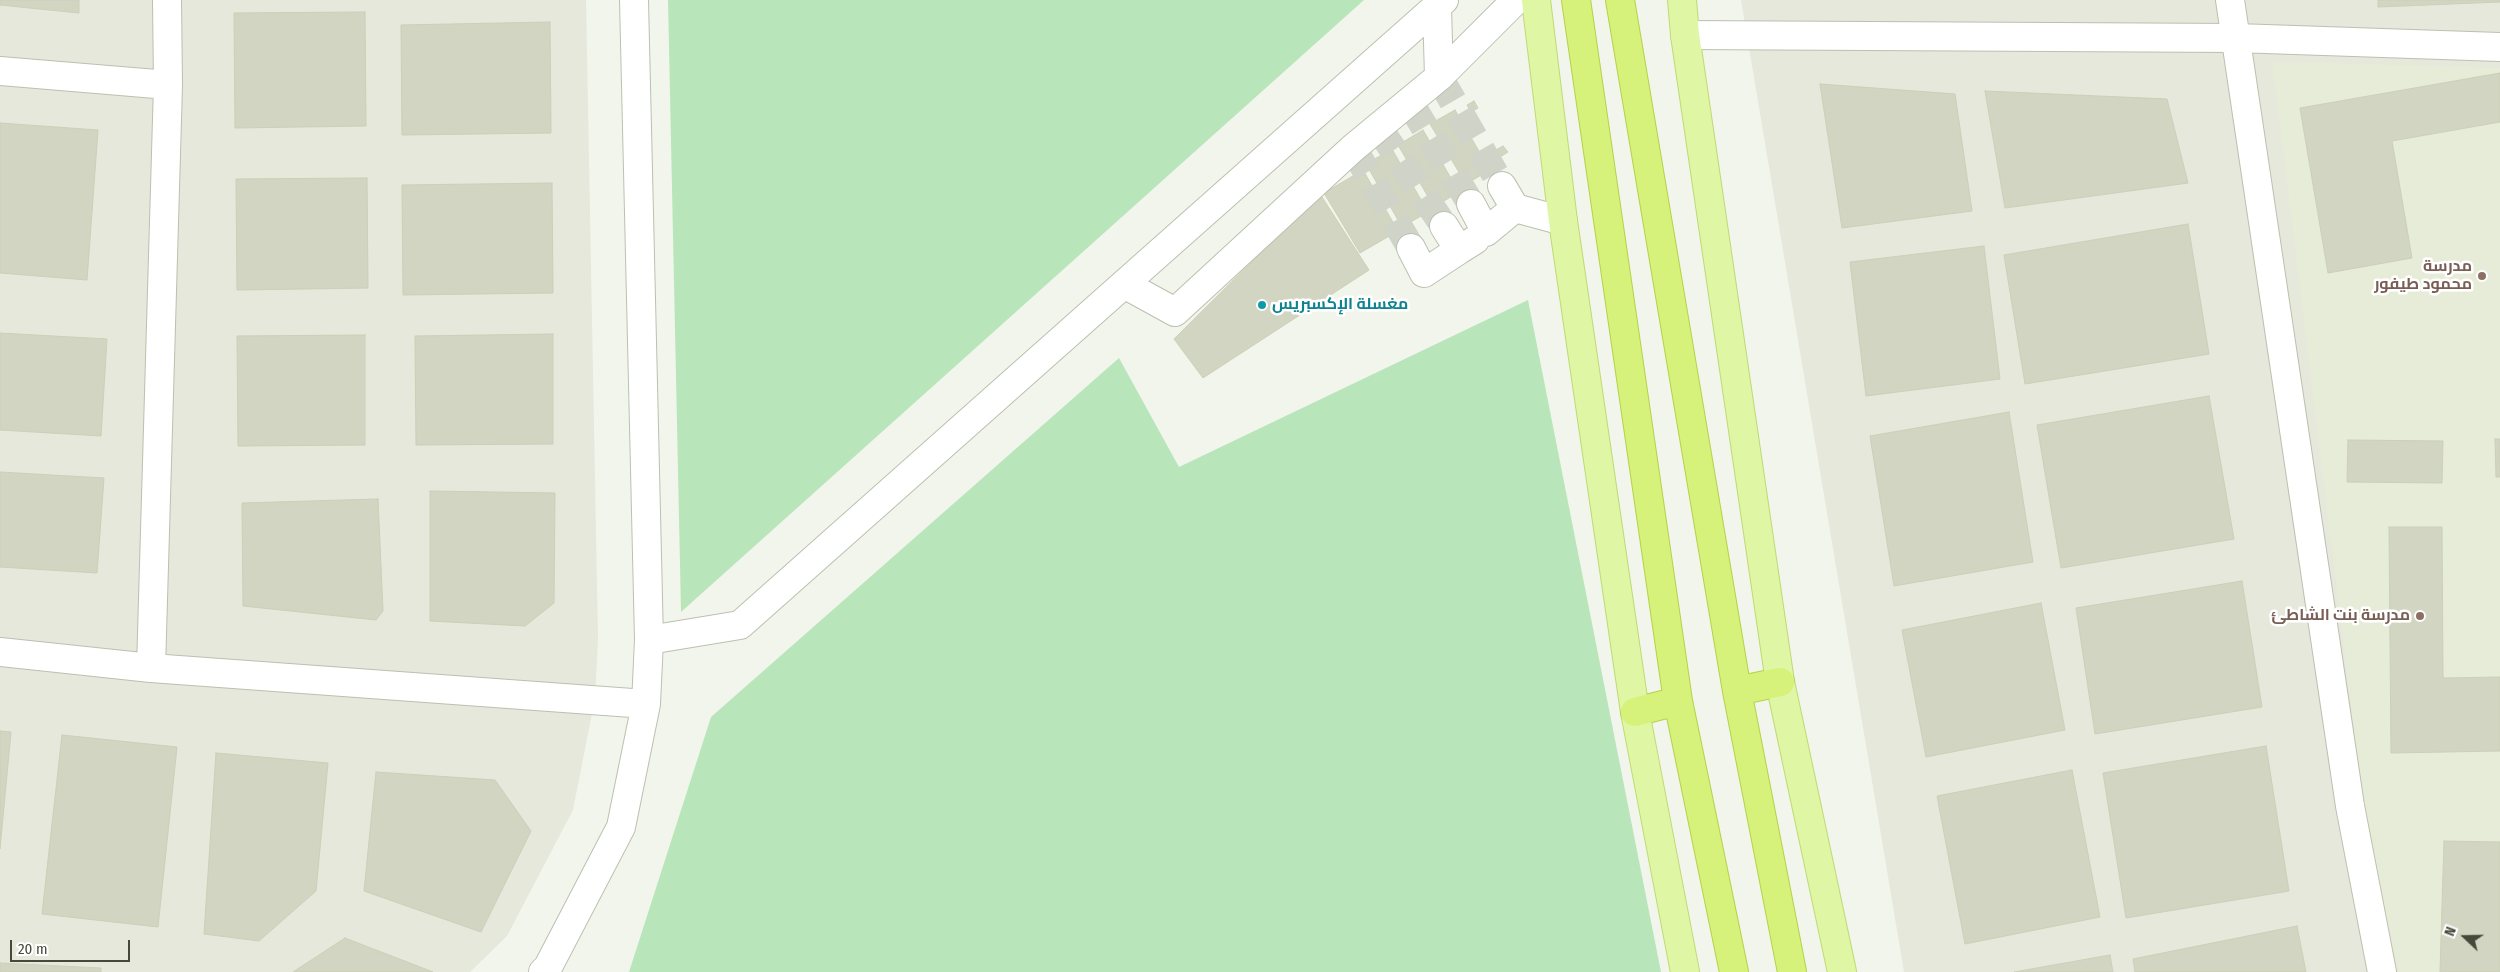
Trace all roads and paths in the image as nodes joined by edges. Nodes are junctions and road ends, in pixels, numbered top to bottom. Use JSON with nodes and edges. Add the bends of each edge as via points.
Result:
{"nodes":[{"id":1,"x":167,"y":0,"type":"edge"},
{"id":2,"x":634,"y":0,"type":"edge"},
{"id":3,"x":1516,"y":0,"type":"edge"},
{"id":4,"x":1536,"y":0,"type":"edge"},
{"id":5,"x":1576,"y":0,"type":"edge"},
{"id":6,"x":1620,"y":0,"type":"edge"},
{"id":7,"x":1682,"y":0,"type":"edge"},
{"id":8,"x":2230,"y":0,"type":"edge"},
{"id":9,"x":1441,"y":4,"type":"edge"},
{"id":10,"x":1685,"y":35,"type":"junction"},
{"id":11,"x":2236,"y":38,"type":"junction"},
{"id":12,"x":2500,"y":47,"type":"edge"},
{"id":13,"x":0,"y":71,"type":"edge"},
{"id":14,"x":1439,"y":77,"type":"junction"},
{"id":15,"x":168,"y":85,"type":"junction"},
{"id":16,"x":1471,"y":204,"type":"tunnel mouth"},
{"id":17,"x":1563,"y":221,"type":"junction"},
{"id":18,"x":1444,"y":226,"type":"tunnel mouth"},
{"id":19,"x":1486,"y":232,"type":"junction"},
{"id":20,"x":1411,"y":248,"type":"tunnel mouth"},
{"id":21,"x":1459,"y":250,"type":"junction"},
{"id":22,"x":1124,"y":284,"type":"junction"},
{"id":23,"x":649,"y":640,"type":"junction"},
{"id":24,"x":0,"y":652,"type":"edge"},
{"id":25,"x":150,"y":668,"type":"junction"},
{"id":26,"x":1780,"y":682,"type":"junction"},
{"id":27,"x":1737,"y":691,"type":"junction"},
{"id":28,"x":1678,"y":701,"type":"junction"},
{"id":29,"x":646,"y":704,"type":"junction"},
{"id":30,"x":1635,"y":712,"type":"junction"},
{"id":31,"x":543,"y":972,"type":"edge"},
{"id":32,"x":1685,"y":972,"type":"edge"},
{"id":33,"x":1734,"y":972,"type":"edge"},
{"id":34,"x":1792,"y":972,"type":"edge"},
{"id":35,"x":1842,"y":972,"type":"edge"},
{"id":36,"x":2382,"y":972,"type":"edge"}],
"edges":[{"from":1,"to":15,"type":"street"},
{"from":2,"to":23,"type":"street"},
{"from":3,"to":14,"type":"street"},
{"from":4,"to":17,"type":"main road"},
{"from":5,"to":28,"type":"highway"},
{"from":6,"to":27,"type":"highway"},
{"from":7,"to":10,"type":"main road"},
{"from":8,"to":11,"type":"street"},
{"from":9,"to":14,"type":"street"},
{"from":9,"to":22,"type":"street"},
{"from":10,"to":11,"type":"street"},
{"from":10,"to":26,"type":"main road"},
{"from":11,"to":12,"type":"street"},
{"from":11,"to":36,"type":"street","via":[[2350,806]]},
{"from":13,"to":15,"type":"street"},
{"from":14,"to":22,"type":"street","via":[[1353,148],[1175,312]]},
{"from":15,"to":25,"type":"street"},
{"from":16,"to":19,"type":"street"},
{"from":17,"to":19,"type":"street","via":[[1509,197]]},
{"from":17,"to":30,"type":"main road"},
{"from":18,"to":21,"type":"street"},
{"from":19,"to":21,"type":"street"},
{"from":20,"to":21,"type":"street","via":[[1424,273]]},
{"from":22,"to":23,"type":"street","via":[[740,626]]},
{"from":23,"to":29,"type":"street"},
{"from":24,"to":25,"type":"street"},
{"from":25,"to":29,"type":"street"},
{"from":26,"to":27,"type":"highway"},
{"from":26,"to":35,"type":"main road"},
{"from":27,"to":34,"type":"highway"},
{"from":28,"to":30,"type":"highway"},
{"from":28,"to":33,"type":"highway"},
{"from":29,"to":31,"type":"street","via":[[621,827]]},
{"from":30,"to":32,"type":"main road"}]}
